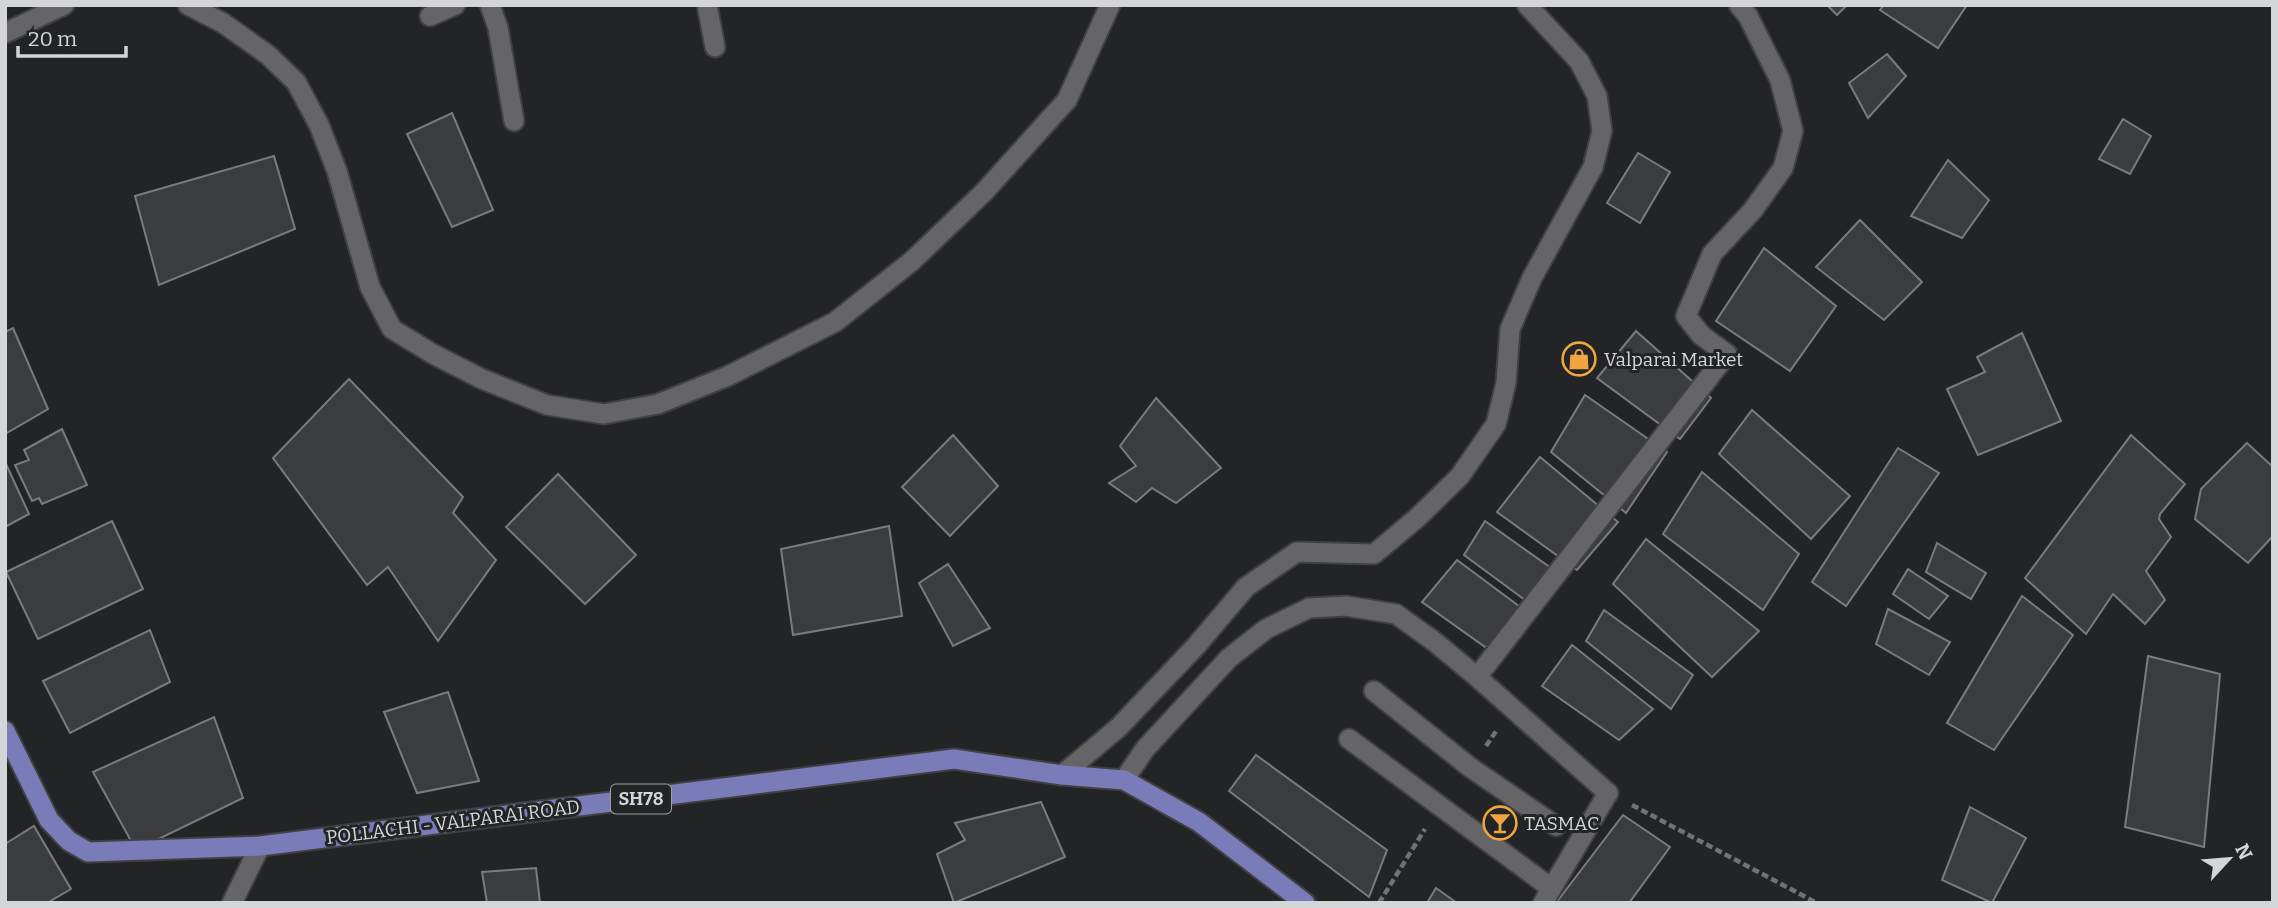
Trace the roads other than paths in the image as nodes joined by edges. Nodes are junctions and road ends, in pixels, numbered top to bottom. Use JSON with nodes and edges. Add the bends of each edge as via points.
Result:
{"nodes":[{"id":1,"x":64,"y":5,"type":"edge"},
{"id":2,"x":188,"y":5,"type":"edge"},
{"id":3,"x":455,"y":5,"type":"edge"},
{"id":4,"x":490,"y":5,"type":"edge"},
{"id":5,"x":707,"y":5,"type":"edge"},
{"id":6,"x":1110,"y":5,"type":"edge"},
{"id":7,"x":1527,"y":5,"type":"edge"},
{"id":8,"x":1740,"y":5,"type":"edge"},
{"id":9,"x":430,"y":16,"type":"dead end"},
{"id":10,"x":5,"y":33,"type":"edge"},
{"id":11,"x":715,"y":47,"type":"dead end"},
{"id":12,"x":514,"y":121,"type":"dead end"},
{"id":13,"x":1477,"y":677,"type":"junction"},
{"id":14,"x":1374,"y":691,"type":"dead end"},
{"id":15,"x":5,"y":731,"type":"edge"},
{"id":16,"x":1349,"y":740,"type":"dead end"},
{"id":17,"x":1062,"y":775,"type":"junction"},
{"id":18,"x":1124,"y":780,"type":"junction"},
{"id":19,"x":1556,"y":826,"type":"dead end"},
{"id":20,"x":260,"y":846,"type":"junction"},
{"id":21,"x":1546,"y":898,"type":"edge"},
{"id":22,"x":232,"y":903,"type":"edge"},
{"id":23,"x":1305,"y":903,"type":"edge"}],
"edges":[{"from":1,"to":10,"type":"street"},
{"from":2,"to":6,"type":"street","via":[[268,55],[296,82],[337,171],[370,287],[392,328],[482,379],[547,405],[604,414],[658,404],[728,376],[835,322],[912,261],[984,192],[1067,100]]},
{"from":3,"to":9,"type":"street"},
{"from":4,"to":12,"type":"street"},
{"from":5,"to":11,"type":"street"},
{"from":7,"to":17,"type":"street","via":[[1579,61],[1597,96],[1602,131],[1593,167],[1532,278],[1510,329],[1506,383],[1496,424],[1460,476],[1374,554],[1297,552],[1246,587],[1119,727]]},
{"from":8,"to":13,"type":"street","via":[[1780,80],[1793,131],[1783,167],[1753,211],[1712,254],[1686,316],[1701,335],[1727,354]]},
{"from":13,"to":18,"type":"street","via":[[1396,614],[1346,606],[1309,608],[1266,629],[1229,658],[1144,749]]},
{"from":13,"to":21,"type":"street","via":[[1608,793]]},
{"from":14,"to":19,"type":"street","via":[[1471,768]]},
{"from":15,"to":20,"type":"main road","name":"POLLACHI - VALPARAI ROAD","number":"SH78","via":[[50,820],[69,841],[88,852]]},
{"from":16,"to":21,"type":"street"},
{"from":17,"to":18,"type":"main road","name":"POLLACHI - VALPARAI ROAD","number":"SH78"},
{"from":17,"to":20,"type":"main road","name":"POLLACHI - VALPARAI ROAD","number":"SH78","via":[[954,760]]},
{"from":18,"to":23,"type":"main road","name":"POLLACHI - VALPARAI ROAD","number":"SH78","via":[[1199,822]]},
{"from":20,"to":22,"type":"street"}]}
